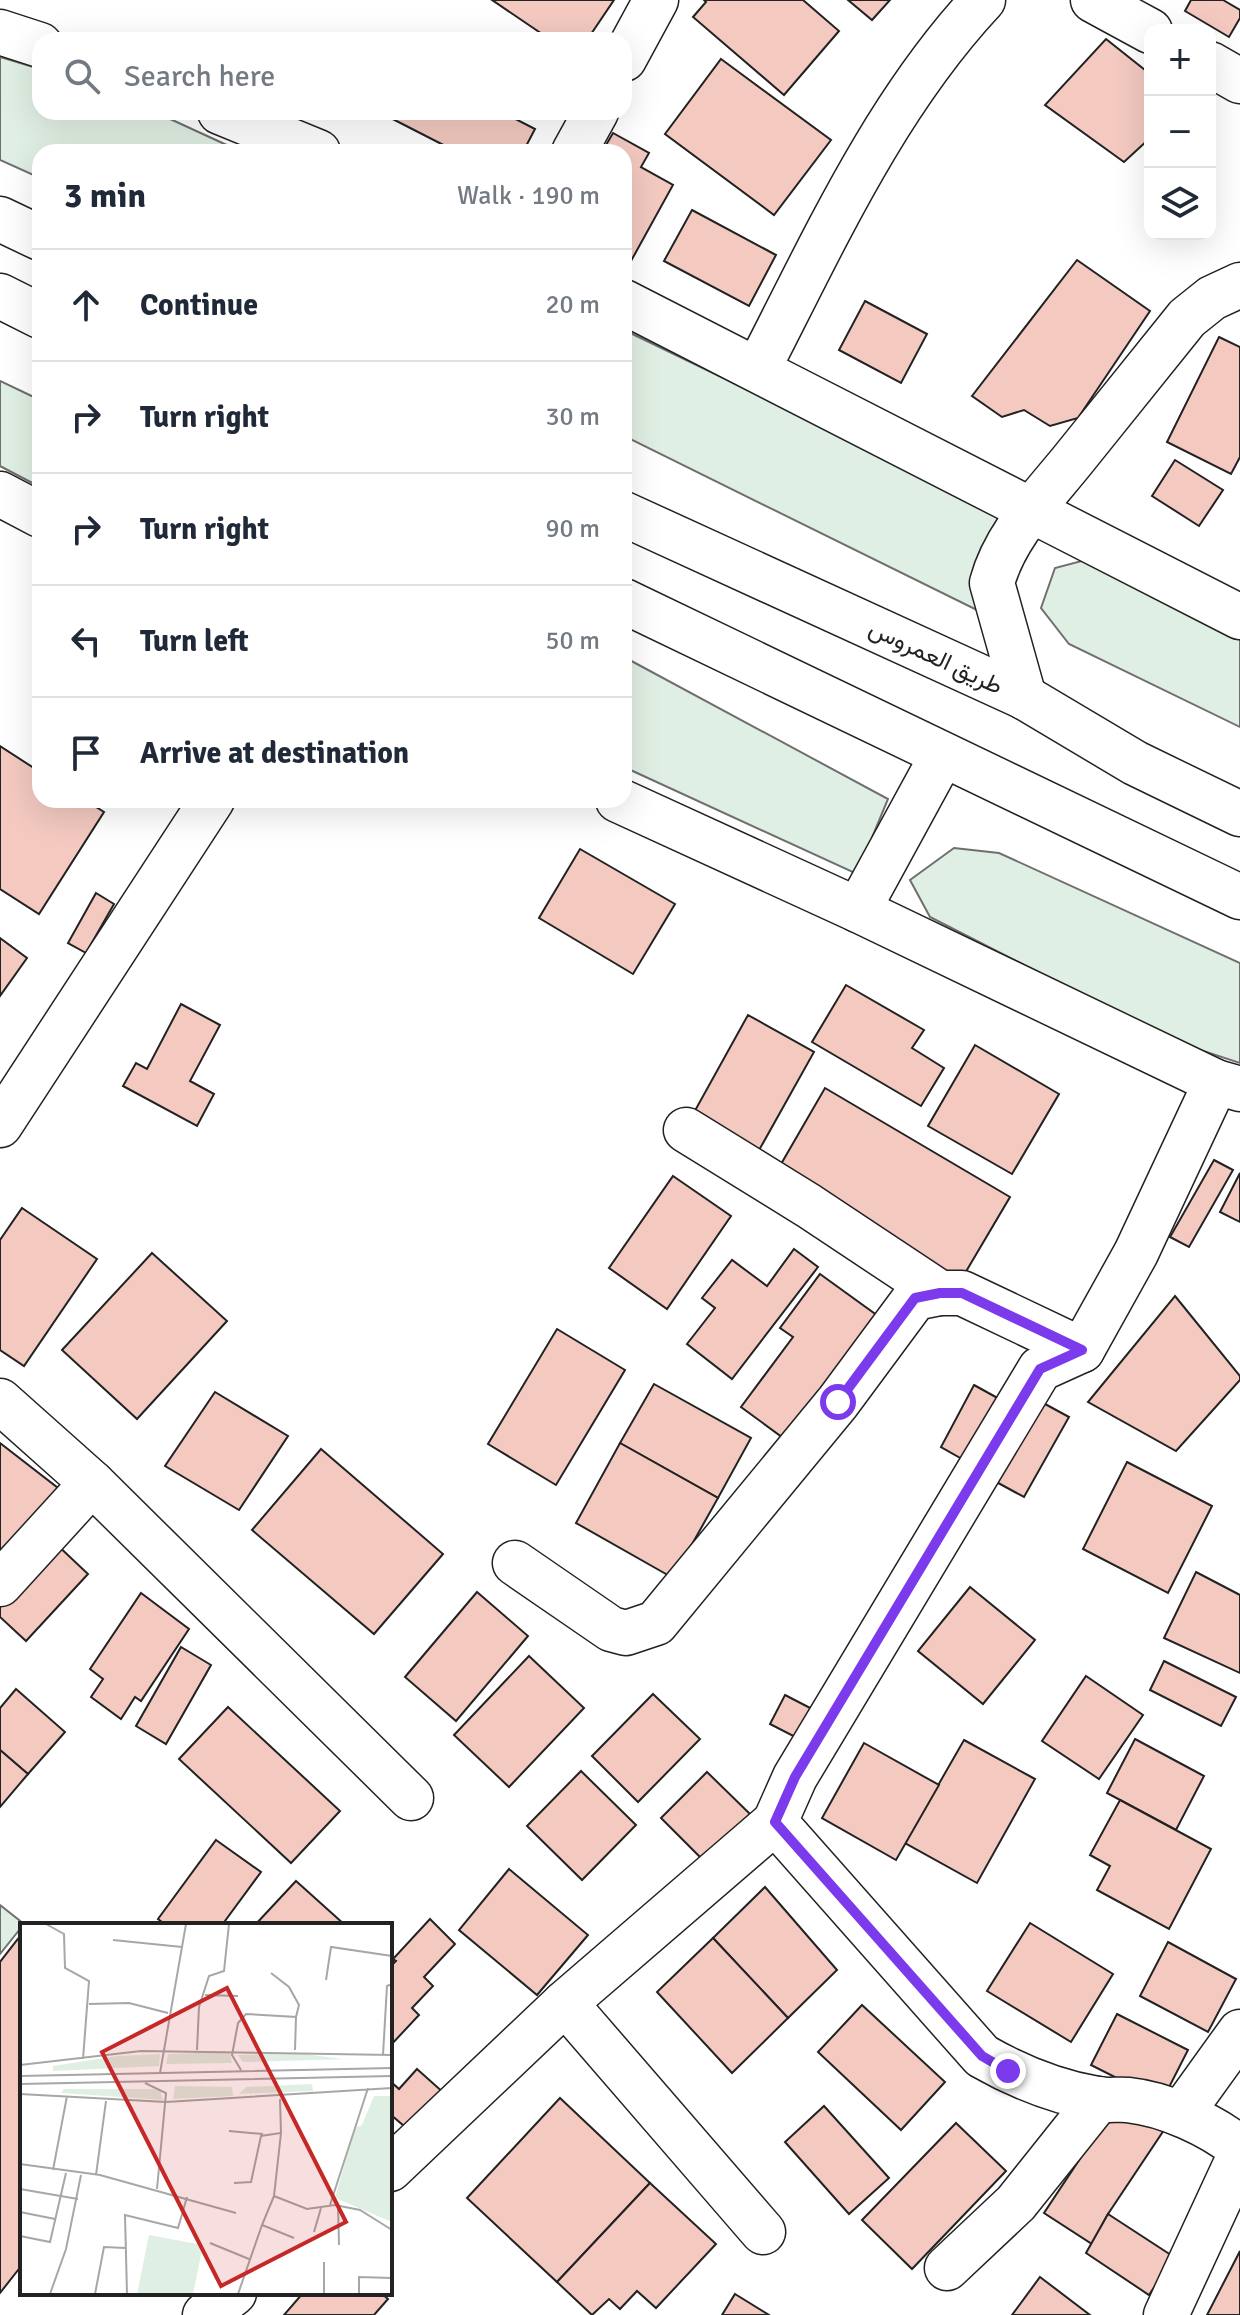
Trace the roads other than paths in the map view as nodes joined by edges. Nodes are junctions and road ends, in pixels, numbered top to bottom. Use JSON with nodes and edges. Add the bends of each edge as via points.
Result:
{"nodes":[{"id":1,"x":656,"y":0,"type":"edge"},
{"id":2,"x":983,"y":0,"type":"edge"},
{"id":3,"x":1093,"y":0,"type":"edge"},
{"id":4,"x":1144,"y":28,"type":"edge"},
{"id":5,"x":0,"y":32,"type":"edge"},
{"id":6,"x":32,"y":42,"type":"edge"},
{"id":7,"x":632,"y":44,"type":"edge"},
{"id":8,"x":1216,"y":67,"type":"edge"},
{"id":9,"x":1240,"y":81,"type":"edge"},
{"id":10,"x":240,"y":120,"type":"edge"},
{"id":11,"x":592,"y":120,"type":"edge"},
{"id":12,"x":298,"y":144,"type":"edge"},
{"id":13,"x":578,"y":144,"type":"edge"},
{"id":14,"x":0,"y":219,"type":"edge"},
{"id":15,"x":32,"y":234,"type":"edge"},
{"id":16,"x":1240,"y":285,"type":"edge"},
{"id":17,"x":0,"y":296,"type":"edge"},
{"id":18,"x":632,"y":306,"type":"edge"},
{"id":19,"x":32,"y":312,"type":"edge"},
{"id":20,"x":758,"y":369,"type":"junction"},
{"id":21,"x":0,"y":494,"type":"edge"},
{"id":22,"x":32,"y":511,"type":"edge"},
{"id":23,"x":1032,"y":511,"type":"junction"},
{"id":24,"x":632,"y":518,"type":"edge"},
{"id":25,"x":632,"y":605,"type":"edge"},
{"id":26,"x":1240,"y":617,"type":"edge"},
{"id":27,"x":1024,"y":697,"type":"junction"},
{"id":28,"x":942,"y":756,"type":"junction"},
{"id":29,"x":632,"y":806,"type":"edge"},
{"id":30,"x":207,"y":808,"type":"edge"},
{"id":31,"x":1240,"y":814,"type":"edge"},
{"id":32,"x":1240,"y":897,"type":"edge"},
{"id":33,"x":858,"y":910,"type":"junction"},
{"id":34,"x":1228,"y":1086,"type":"edge"},
{"id":35,"x":0,"y":1125,"type":"edge"},
{"id":36,"x":686,"y":1130,"type":"dead end"},
{"id":37,"x":940,"y":1293,"type":"junction"},
{"id":38,"x":1082,"y":1350,"type":"junction"},
{"id":39,"x":0,"y":1401,"type":"edge"},
{"id":40,"x":92,"y":1483,"type":"junction"},
{"id":41,"x":515,"y":1563,"type":"dead end"},
{"id":42,"x":0,"y":1584,"type":"edge"},
{"id":43,"x":411,"y":1798,"type":"dead end"},
{"id":44,"x":775,"y":1822,"type":"junction"},
{"id":45,"x":565,"y":2003,"type":"junction"},
{"id":46,"x":1240,"y":2032,"type":"edge"},
{"id":47,"x":1099,"y":2099,"type":"junction"},
{"id":48,"x":1181,"y":2114,"type":"junction"},
{"id":49,"x":1240,"y":2148,"type":"edge"},
{"id":50,"x":1240,"y":2155,"type":"edge"},
{"id":51,"x":392,"y":2167,"type":"edge"},
{"id":52,"x":763,"y":2232,"type":"dead end"},
{"id":53,"x":947,"y":2268,"type":"dead end"},
{"id":54,"x":231,"y":2295,"type":"edge"},
{"id":55,"x":205,"y":2315,"type":"edge"},
{"id":56,"x":1166,"y":2315,"type":"edge"}],
"edges":[{"from":1,"to":7,"type":"street"},
{"from":2,"to":20,"type":"street","via":[[950,36],[868,156]]},
{"from":3,"to":4,"type":"street"},
{"from":5,"to":6,"type":"street"},
{"from":8,"to":9,"type":"street"},
{"from":10,"to":12,"type":"street"},
{"from":11,"to":13,"type":"street"},
{"from":14,"to":15,"type":"street"},
{"from":16,"to":23,"type":"street","via":[[1187,318]]},
{"from":17,"to":19,"type":"street"},
{"from":18,"to":20,"type":"street"},
{"from":20,"to":23,"type":"street"},
{"from":21,"to":22,"type":"street"},
{"from":23,"to":26,"type":"street"},
{"from":23,"to":27,"type":"street","via":[[1007,546],[992,583]]},
{"from":24,"to":27,"type":"street","name":"طريق العمروس"},
{"from":25,"to":28,"type":"street"},
{"from":27,"to":31,"type":"street","name":"طريق العمروس","via":[[1135,763]]},
{"from":28,"to":32,"type":"street"},
{"from":28,"to":33,"type":"street"},
{"from":29,"to":33,"type":"street"},
{"from":30,"to":35,"type":"street"},
{"from":33,"to":34,"type":"street"},
{"from":34,"to":38,"type":"street"},
{"from":36,"to":37,"type":"street"},
{"from":37,"to":38,"type":"street","via":[[962,1293]]},
{"from":37,"to":41,"type":"street","via":[[915,1298],[838,1402],[656,1623],[626,1633],[611,1629]]},
{"from":38,"to":44,"type":"street","via":[[1040,1369],[795,1777]]},
{"from":39,"to":40,"type":"street"},
{"from":40,"to":42,"type":"street"},
{"from":40,"to":43,"type":"street"},
{"from":44,"to":45,"type":"street"},
{"from":44,"to":47,"type":"street","via":[[982,2056],[1035,2081]]},
{"from":45,"to":51,"type":"street"},
{"from":45,"to":52,"type":"street"},
{"from":46,"to":48,"type":"street"},
{"from":47,"to":48,"type":"street","via":[[1130,2100]]},
{"from":47,"to":53,"type":"street","via":[[1016,2203]]},
{"from":48,"to":49,"type":"street","via":[[1222,2133]]},
{"from":50,"to":56,"type":"street"},
{"from":54,"to":55,"type":"street"}]}
